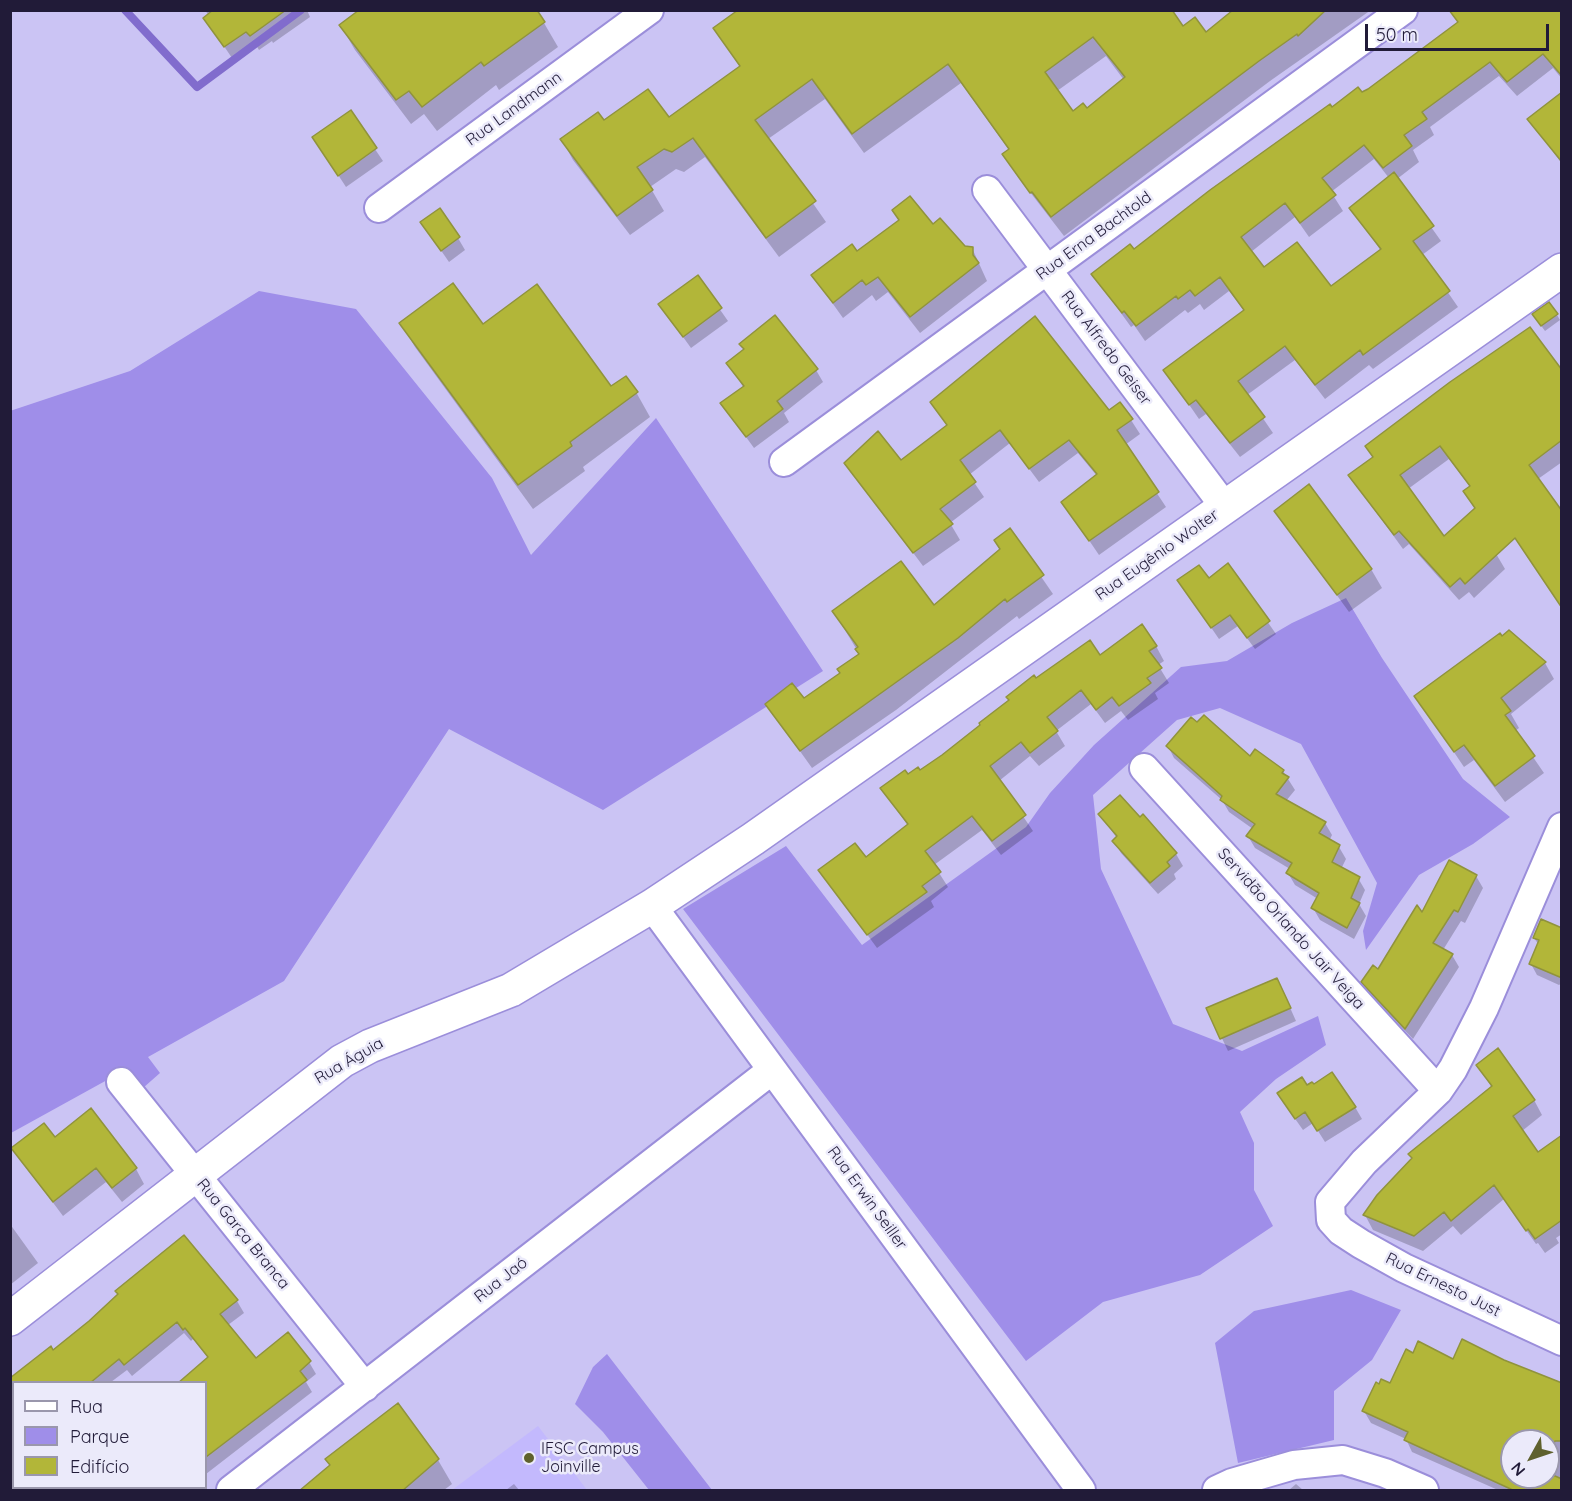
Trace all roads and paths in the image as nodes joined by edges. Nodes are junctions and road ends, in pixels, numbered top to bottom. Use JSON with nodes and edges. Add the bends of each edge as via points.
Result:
{"nodes":[{"id":1,"x":649,"y":10,"type":"edge"},
{"id":2,"x":1403,"y":10,"type":"edge"},
{"id":3,"x":987,"y":190,"type":"dead end"},
{"id":4,"x":379,"y":208,"type":"dead end"},
{"id":5,"x":1047,"y":270,"type":"junction"},
{"id":6,"x":1562,"y":270,"type":"edge"},
{"id":7,"x":784,"y":462,"type":"dead end"},
{"id":8,"x":1225,"y":507,"type":"junction"},
{"id":9,"x":1144,"y":768,"type":"dead end"},
{"id":10,"x":1562,"y":827,"type":"edge"},
{"id":11,"x":753,"y":839,"type":"joint"},
{"id":12,"x":652,"y":906,"type":"junction"},
{"id":13,"x":772,"y":1070,"type":"junction"},
{"id":14,"x":121,"y":1082,"type":"dead end"},
{"id":15,"x":1438,"y":1091,"type":"junction"},
{"id":16,"x":195,"y":1174,"type":"junction"},
{"id":17,"x":10,"y":1319,"type":"edge"},
{"id":18,"x":1562,"y":1341,"type":"edge"},
{"id":19,"x":365,"y":1387,"type":"junction"},
{"id":20,"x":1229,"y":1488,"type":"edge"},
{"id":21,"x":231,"y":1491,"type":"edge"},
{"id":22,"x":1081,"y":1491,"type":"edge"},
{"id":23,"x":1424,"y":1491,"type":"edge"}],
"edges":[{"from":1,"to":4,"type":"street","name":"Rua Landmann"},
{"from":2,"to":5,"type":"street","name":"Rua Erna Bachtold"},
{"from":3,"to":5,"type":"street","name":"Rua Alfredo Geiser"},
{"from":5,"to":7,"type":"street","name":"Rua Erna Bachtold"},
{"from":5,"to":8,"type":"street","name":"Rua Alfredo Geiser"},
{"from":6,"to":8,"type":"street","name":"Rua Eugênio Wolter"},
{"from":8,"to":11,"type":"street","name":"Rua Eugênio Wolter"},
{"from":9,"to":15,"type":"street","name":"Servidão Orlando Jair Veiga"},
{"from":10,"to":15,"type":"street","via":[[1484,1008]]},
{"from":11,"to":12,"type":"street","name":"Rua Águia"},
{"from":12,"to":13,"type":"street","name":"Rua Erwin Seiller"},
{"from":12,"to":16,"type":"street","name":"Rua Águia","via":[[511,990],[342,1061]]},
{"from":13,"to":19,"type":"street","name":"Rua Jaó"},
{"from":13,"to":22,"type":"street","name":"Rua Erwin Seiller"},
{"from":14,"to":16,"type":"street","name":"Rua Garça Branca"},
{"from":15,"to":18,"type":"street","name":"Rua Ernesto Just","via":[[1343,1184],[1330,1202],[1331,1220],[1360,1244],[1404,1268]]},
{"from":16,"to":17,"type":"street","name":"Rua Águia"},
{"from":16,"to":19,"type":"street","name":"Rua Garça Branca"},
{"from":19,"to":21,"type":"street","name":"Rua Jaó"},
{"from":20,"to":23,"type":"street","via":[[1294,1465],[1343,1460],[1375,1469]]}]}
